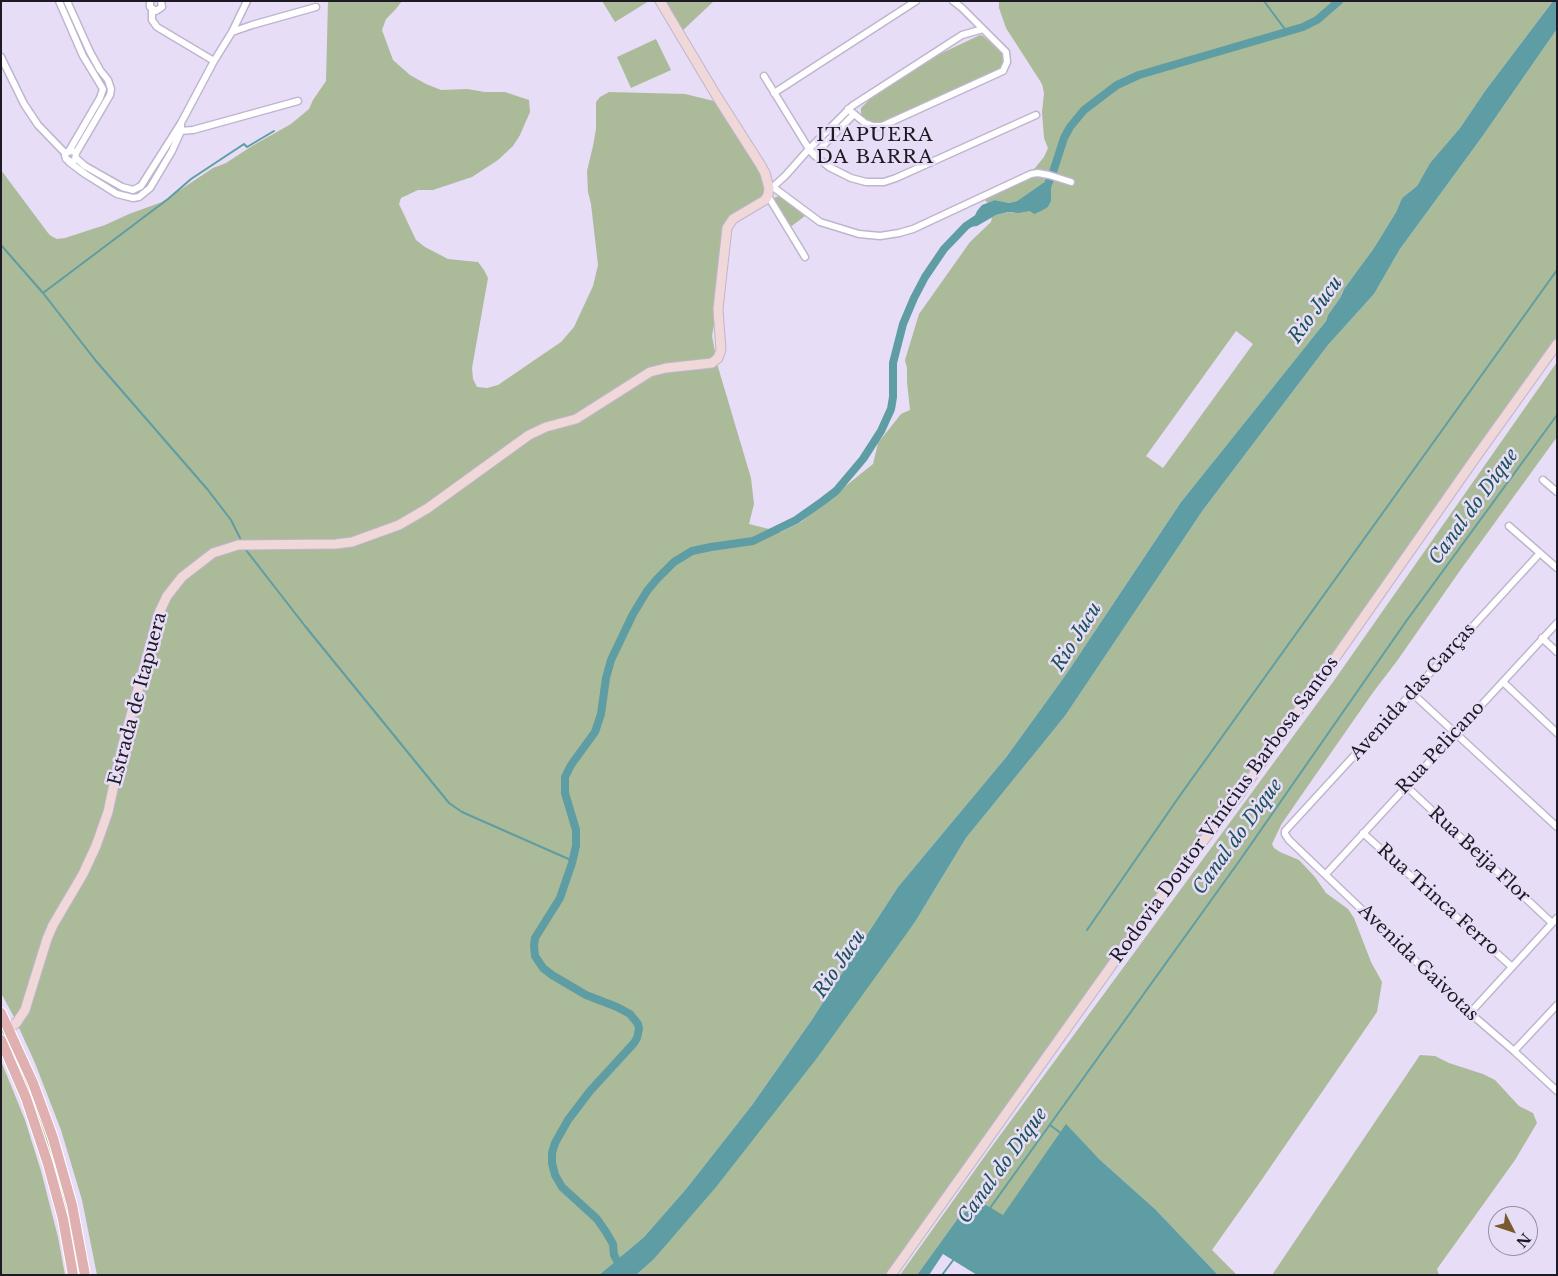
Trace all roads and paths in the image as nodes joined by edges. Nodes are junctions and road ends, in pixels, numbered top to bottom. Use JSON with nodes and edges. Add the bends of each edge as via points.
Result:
{"nodes":[{"id":1,"x":59,"y":1,"type":"edge"},
{"id":2,"x":67,"y":1,"type":"edge"},
{"id":3,"x":150,"y":1,"type":"edge"},
{"id":4,"x":161,"y":1,"type":"edge"},
{"id":5,"x":247,"y":1,"type":"edge"},
{"id":6,"x":660,"y":1,"type":"edge"},
{"id":7,"x":916,"y":1,"type":"edge"},
{"id":8,"x":953,"y":1,"type":"edge"},
{"id":9,"x":316,"y":7,"type":"dead end"},
{"id":10,"x":156,"y":10,"type":"junction"},
{"id":11,"x":983,"y":28,"type":"junction"},
{"id":12,"x":232,"y":32,"type":"junction"},
{"id":13,"x":1,"y":57,"type":"edge"},
{"id":14,"x":214,"y":61,"type":"junction"},
{"id":15,"x":764,"y":76,"type":"dead end"},
{"id":16,"x":774,"y":92,"type":"junction"},
{"id":17,"x":298,"y":100,"type":"dead end"},
{"id":18,"x":851,"y":111,"type":"junction"},
{"id":19,"x":1036,"y":115,"type":"dead end"},
{"id":20,"x":178,"y":131,"type":"junction"},
{"id":21,"x":809,"y":149,"type":"junction"},
{"id":22,"x":67,"y":152,"type":"junction"},
{"id":23,"x":814,"y":155,"type":"junction"},
{"id":24,"x":76,"y":156,"type":"junction"},
{"id":25,"x":67,"y":161,"type":"junction"},
{"id":26,"x":1071,"y":182,"type":"dead end"},
{"id":27,"x":770,"y":190,"type":"junction"},
{"id":28,"x":805,"y":257,"type":"dead end"},
{"id":29,"x":1557,"y":344,"type":"edge"},
{"id":30,"x":1543,"y":480,"type":"dead end"},
{"id":31,"x":1557,"y":492,"type":"edge"},
{"id":32,"x":1509,"y":526,"type":"dead end"},
{"id":33,"x":1540,"y":553,"type":"junction"},
{"id":34,"x":1557,"y":568,"type":"edge"},
{"id":35,"x":1557,"y":623,"type":"edge"},
{"id":36,"x":1542,"y":638,"type":"junction"},
{"id":37,"x":1557,"y":652,"type":"edge"},
{"id":38,"x":1503,"y":682,"type":"junction"},
{"id":39,"x":1412,"y":693,"type":"junction"},
{"id":40,"x":1557,"y":732,"type":"edge"},
{"id":41,"x":1455,"y":734,"type":"junction"},
{"id":42,"x":1406,"y":786,"type":"junction"},
{"id":43,"x":1557,"y":827,"type":"edge"},
{"id":44,"x":1286,"y":831,"type":"joint"},
{"id":45,"x":1363,"y":833,"type":"junction"},
{"id":46,"x":1326,"y":874,"type":"junction"},
{"id":47,"x":1554,"y":921,"type":"edge"},
{"id":48,"x":1512,"y":967,"type":"junction"},
{"id":49,"x":1557,"y":1005,"type":"edge"},
{"id":50,"x":1,"y":1013,"type":"edge"},
{"id":51,"x":1470,"y":1013,"type":"junction"},
{"id":52,"x":9,"y":1029,"type":"junction"},
{"id":53,"x":1,"y":1040,"type":"edge"},
{"id":54,"x":1514,"y":1051,"type":"junction"},
{"id":55,"x":1557,"y":1091,"type":"edge"},
{"id":56,"x":73,"y":1275,"type":"edge"},
{"id":57,"x":85,"y":1275,"type":"edge"},
{"id":58,"x":891,"y":1275,"type":"edge"}],
"edges":[{"from":1,"to":22,"type":"street","via":[[103,89]]},
{"from":2,"to":24,"type":"street","via":[[111,89]]},
{"from":3,"to":10,"type":"street","via":[[150,7]]},
{"from":4,"to":10,"type":"street","via":[[162,7]]},
{"from":5,"to":12,"type":"street"},
{"from":6,"to":27,"type":"street","via":[[760,164]]},
{"from":7,"to":16,"type":"street"},
{"from":8,"to":11,"type":"street"},
{"from":9,"to":12,"type":"street"},
{"from":10,"to":14,"type":"street","via":[[152,20],[154,24]]},
{"from":11,"to":18,"type":"street","via":[[962,35]]},
{"from":11,"to":18,"type":"street","via":[[1007,55],[1006,66],[1000,72],[882,126],[869,125]]},
{"from":12,"to":14,"type":"street"},
{"from":13,"to":22,"type":"street","via":[[16,90],[38,125]]},
{"from":14,"to":20,"type":"street"},
{"from":15,"to":16,"type":"street"},
{"from":16,"to":21,"type":"street"},
{"from":17,"to":20,"type":"street","via":[[193,130]]},
{"from":18,"to":21,"type":"street"},
{"from":18,"to":23,"type":"street"},
{"from":19,"to":23,"type":"street","via":[[884,182],[851,178]]},
{"from":20,"to":24,"type":"street","via":[[144,182],[133,190],[85,166]]},
{"from":20,"to":25,"type":"street","via":[[150,188],[139,197],[117,194]]},
{"from":21,"to":23,"type":"street"},
{"from":21,"to":27,"type":"street"},
{"from":22,"to":24,"type":"street","via":[[73,151]]},
{"from":22,"to":25,"type":"street"},
{"from":24,"to":25,"type":"street","via":[[74,161]]},
{"from":26,"to":27,"type":"street","via":[[1038,173],[1026,175],[913,229],[880,236],[859,234],[820,222]]},
{"from":27,"to":28,"type":"street"},
{"from":27,"to":52,"type":"street","name":"Estrada de Itapuera","via":[[762,202],[733,219],[726,232],[718,309],[721,350],[715,361],[650,372],[576,419],[537,430],[399,525],[352,542],[336,544],[238,545],[213,553],[182,577],[159,613],[110,805],[96,846],[50,932],[21,1017]]},
{"from":29,"to":58,"type":"street","name":"Rodovia Doutor Vinícius Barbosa Santos","via":[[1237,798],[1174,878]]},
{"from":30,"to":31,"type":"street"},
{"from":32,"to":33,"type":"street"},
{"from":33,"to":34,"type":"street"},
{"from":33,"to":39,"type":"street","name":"Avenida das Garças"},
{"from":35,"to":36,"type":"street","name":"Rua Pelicano"},
{"from":36,"to":37,"type":"street"},
{"from":36,"to":38,"type":"street","name":"Rua Pelicano"},
{"from":38,"to":40,"type":"street"},
{"from":38,"to":41,"type":"street","name":"Rua Pelicano"},
{"from":39,"to":41,"type":"street"},
{"from":39,"to":44,"type":"street","name":"Avenida das Garças"},
{"from":41,"to":42,"type":"street","name":"Rua Pelicano"},
{"from":41,"to":43,"type":"street"},
{"from":42,"to":45,"type":"street","name":"Rua Pelicano"},
{"from":42,"to":47,"type":"street","name":"Rua Beija Flor"},
{"from":44,"to":46,"type":"street","name":"Avenida Gaivotas","via":[[1289,840]]},
{"from":45,"to":46,"type":"street","name":"Rua Pelicano"},
{"from":45,"to":48,"type":"street","name":"Rua Trinca Ferro"},
{"from":46,"to":51,"type":"street","name":"Avenida Gaivotas"},
{"from":47,"to":48,"type":"street"},
{"from":48,"to":51,"type":"street"},
{"from":49,"to":54,"type":"street"},
{"from":50,"to":52,"type":"main road"},
{"from":51,"to":54,"type":"street","name":"Avenida Gaivotas"},
{"from":52,"to":57,"type":"main road","via":[[35,1088],[56,1149]]},
{"from":53,"to":56,"type":"main road","via":[[47,1158]]},
{"from":54,"to":55,"type":"street","name":"Avenida Gaivotas"}]}
